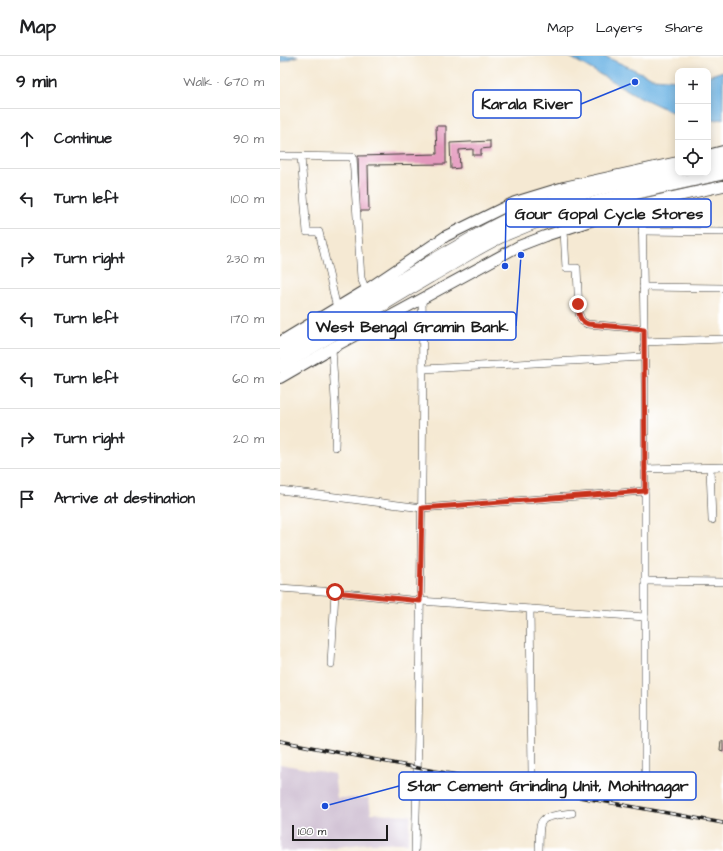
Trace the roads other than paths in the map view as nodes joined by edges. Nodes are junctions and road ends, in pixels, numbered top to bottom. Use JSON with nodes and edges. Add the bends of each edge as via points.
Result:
{"nodes":[{"id":1,"x":723,"y":151,"type":"edge"},
{"id":2,"x":711,"y":154,"type":"edge"},
{"id":3,"x":280,"y":156,"type":"edge"},
{"id":4,"x":301,"y":157,"type":"junction"},
{"id":5,"x":723,"y":161,"type":"edge"},
{"id":6,"x":675,"y":163,"type":"edge"},
{"id":7,"x":711,"y":163,"type":"edge"},
{"id":8,"x":675,"y":172,"type":"edge"},
{"id":9,"x":723,"y":173,"type":"edge"},
{"id":10,"x":723,"y":186,"type":"edge"},
{"id":11,"x":642,"y":204,"type":"junction"},
{"id":12,"x":564,"y":230,"type":"junction"},
{"id":13,"x":642,"y":231,"type":"junction"},
{"id":14,"x":723,"y":232,"type":"edge"},
{"id":15,"x":428,"y":248,"type":"junction"},
{"id":16,"x":438,"y":263,"type":"junction"},
{"id":17,"x":643,"y":287,"type":"junction"},
{"id":18,"x":723,"y":288,"type":"edge"},
{"id":19,"x":366,"y":290,"type":"junction"},
{"id":20,"x":422,"y":299,"type":"junction"},
{"id":21,"x":337,"y":308,"type":"junction"},
{"id":22,"x":644,"y":329,"type":"junction"},
{"id":23,"x":723,"y":339,"type":"edge"},
{"id":24,"x":280,"y":342,"type":"edge"},
{"id":25,"x":644,"y":342,"type":"junction"},
{"id":26,"x":332,"y":348,"type":"junction"},
{"id":27,"x":280,"y":352,"type":"edge"},
{"id":28,"x":644,"y":357,"type":"junction"},
{"id":29,"x":280,"y":366,"type":"edge"},
{"id":30,"x":424,"y":369,"type":"junction"},
{"id":31,"x":280,"y":378,"type":"edge"},
{"id":32,"x":335,"y":448,"type":"dead end"},
{"id":33,"x":723,"y":467,"type":"edge"},
{"id":34,"x":710,"y":468,"type":"junction"},
{"id":35,"x":645,"y":469,"type":"junction"},
{"id":36,"x":280,"y":490,"type":"edge"},
{"id":37,"x":645,"y":491,"type":"junction"},
{"id":38,"x":422,"y":508,"type":"junction"},
{"id":39,"x":712,"y":520,"type":"dead end"},
{"id":40,"x":645,"y":581,"type":"junction"},
{"id":41,"x":723,"y":582,"type":"edge"},
{"id":42,"x":280,"y":588,"type":"edge"},
{"id":43,"x":335,"y":592,"type":"junction"},
{"id":44,"x":420,"y":601,"type":"junction"},
{"id":45,"x":530,"y":609,"type":"junction"},
{"id":46,"x":645,"y":617,"type":"junction"},
{"id":47,"x":331,"y":664,"type":"dead end"},
{"id":48,"x":645,"y":772,"type":"dead end"},
{"id":49,"x":532,"y":774,"type":"dead end"},
{"id":50,"x":572,"y":813,"type":"dead end"},
{"id":51,"x":415,"y":851,"type":"edge"},
{"id":52,"x":539,"y":851,"type":"edge"}],
"edges":[{"from":1,"to":2,"type":"street"},
{"from":3,"to":4,"type":"street"},
{"from":4,"to":19,"type":"street","via":[[353,157],[361,278]]},
{"from":4,"to":21,"type":"street","via":[[307,232],[319,232]]},
{"from":5,"to":7,"type":"highway"},
{"from":6,"to":15,"type":"street","via":[[564,187],[515,202],[464,226]]},
{"from":8,"to":16,"type":"highway","via":[[596,189],[527,211],[501,223]]},
{"from":9,"to":16,"type":"highway","via":[[579,207],[543,219]]},
{"from":10,"to":11,"type":"street"},
{"from":11,"to":12,"type":"street"},
{"from":11,"to":13,"type":"street"},
{"from":12,"to":20,"type":"street","via":[[519,246],[449,280]]},
{"from":12,"to":22,"type":"street","via":[[566,268],[576,268],[579,314],[582,321],[588,324]]},
{"from":13,"to":14,"type":"street"},
{"from":13,"to":17,"type":"street"},
{"from":15,"to":16,"type":"street"},
{"from":15,"to":19,"type":"street"},
{"from":16,"to":27,"type":"highway"},
{"from":16,"to":29,"type":"highway"},
{"from":17,"to":18,"type":"street"},
{"from":17,"to":22,"type":"street"},
{"from":19,"to":21,"type":"street"},
{"from":20,"to":26,"type":"street"},
{"from":20,"to":30,"type":"street"},
{"from":21,"to":24,"type":"street"},
{"from":22,"to":25,"type":"street"},
{"from":23,"to":25,"type":"street"},
{"from":25,"to":28,"type":"street"},
{"from":26,"to":31,"type":"street"},
{"from":26,"to":32,"type":"street"},
{"from":28,"to":30,"type":"street"},
{"from":28,"to":35,"type":"street"},
{"from":30,"to":38,"type":"street"},
{"from":33,"to":34,"type":"street"},
{"from":34,"to":35,"type":"street"},
{"from":34,"to":39,"type":"street"},
{"from":35,"to":37,"type":"street"},
{"from":36,"to":38,"type":"street"},
{"from":37,"to":38,"type":"street"},
{"from":37,"to":40,"type":"street"},
{"from":38,"to":44,"type":"street"},
{"from":40,"to":41,"type":"street"},
{"from":40,"to":46,"type":"street"},
{"from":42,"to":43,"type":"street"},
{"from":43,"to":44,"type":"street"},
{"from":43,"to":47,"type":"street"},
{"from":44,"to":45,"type":"street"},
{"from":44,"to":51,"type":"street"},
{"from":45,"to":46,"type":"street"},
{"from":45,"to":49,"type":"street"},
{"from":46,"to":48,"type":"street"},
{"from":50,"to":52,"type":"street","via":[[548,816],[542,820]]}]}
